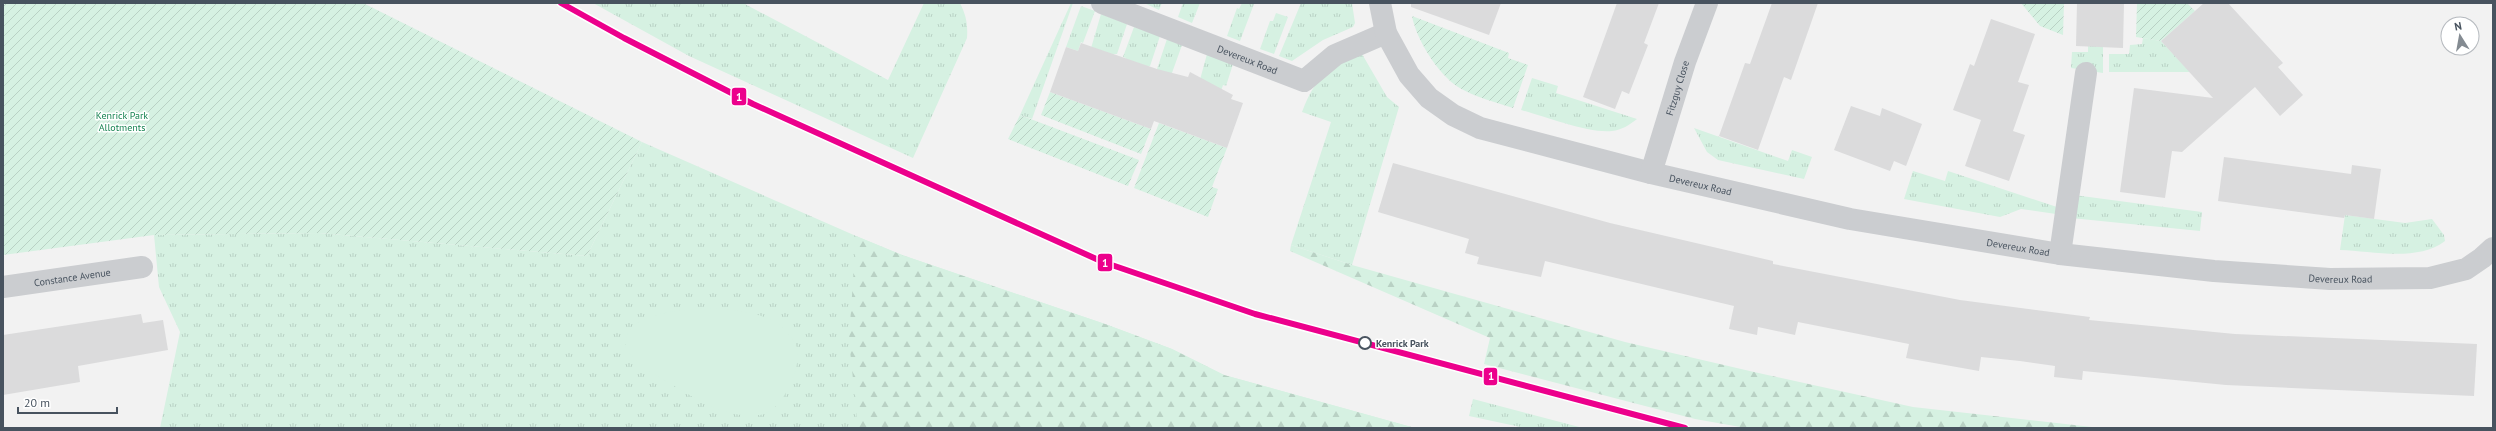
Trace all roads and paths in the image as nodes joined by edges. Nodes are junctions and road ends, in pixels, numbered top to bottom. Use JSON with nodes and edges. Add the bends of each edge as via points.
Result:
{"nodes":[{"id":1,"x":1102,"y":3,"type":"edge"},
{"id":2,"x":1380,"y":3,"type":"edge"},
{"id":3,"x":1707,"y":3,"type":"edge"},
{"id":4,"x":1386,"y":33,"type":"junction"},
{"id":5,"x":2086,"y":73,"type":"dead end"},
{"id":6,"x":1651,"y":173,"type":"junction"},
{"id":7,"x":2493,"y":248,"type":"edge"},
{"id":8,"x":2060,"y":254,"type":"junction"},
{"id":9,"x":142,"y":267,"type":"dead end"},
{"id":10,"x":3,"y":287,"type":"edge"}],
"edges":[{"from":1,"to":4,"type":"street","name":"Devereux Road","via":[[1304,81],[1335,54]]},
{"from":2,"to":4,"type":"street","name":"Devereux Road"},
{"from":3,"to":6,"type":"street","name":"Fitzguy Close","via":[[1685,62]]},
{"from":4,"to":6,"type":"street","name":"Devereux Road","via":[[1409,75],[1429,98],[1453,116],[1480,128]]},
{"from":5,"to":8,"type":"street","name":"Devereux Road"},
{"from":6,"to":8,"type":"street","name":"Devereux Road","via":[[1850,219]]},
{"from":7,"to":8,"type":"street","name":"Devereux Road","via":[[2466,269],[2430,278],[2307,278],[2214,271]]},
{"from":9,"to":10,"type":"street","name":"Constance Avenue"}]}
